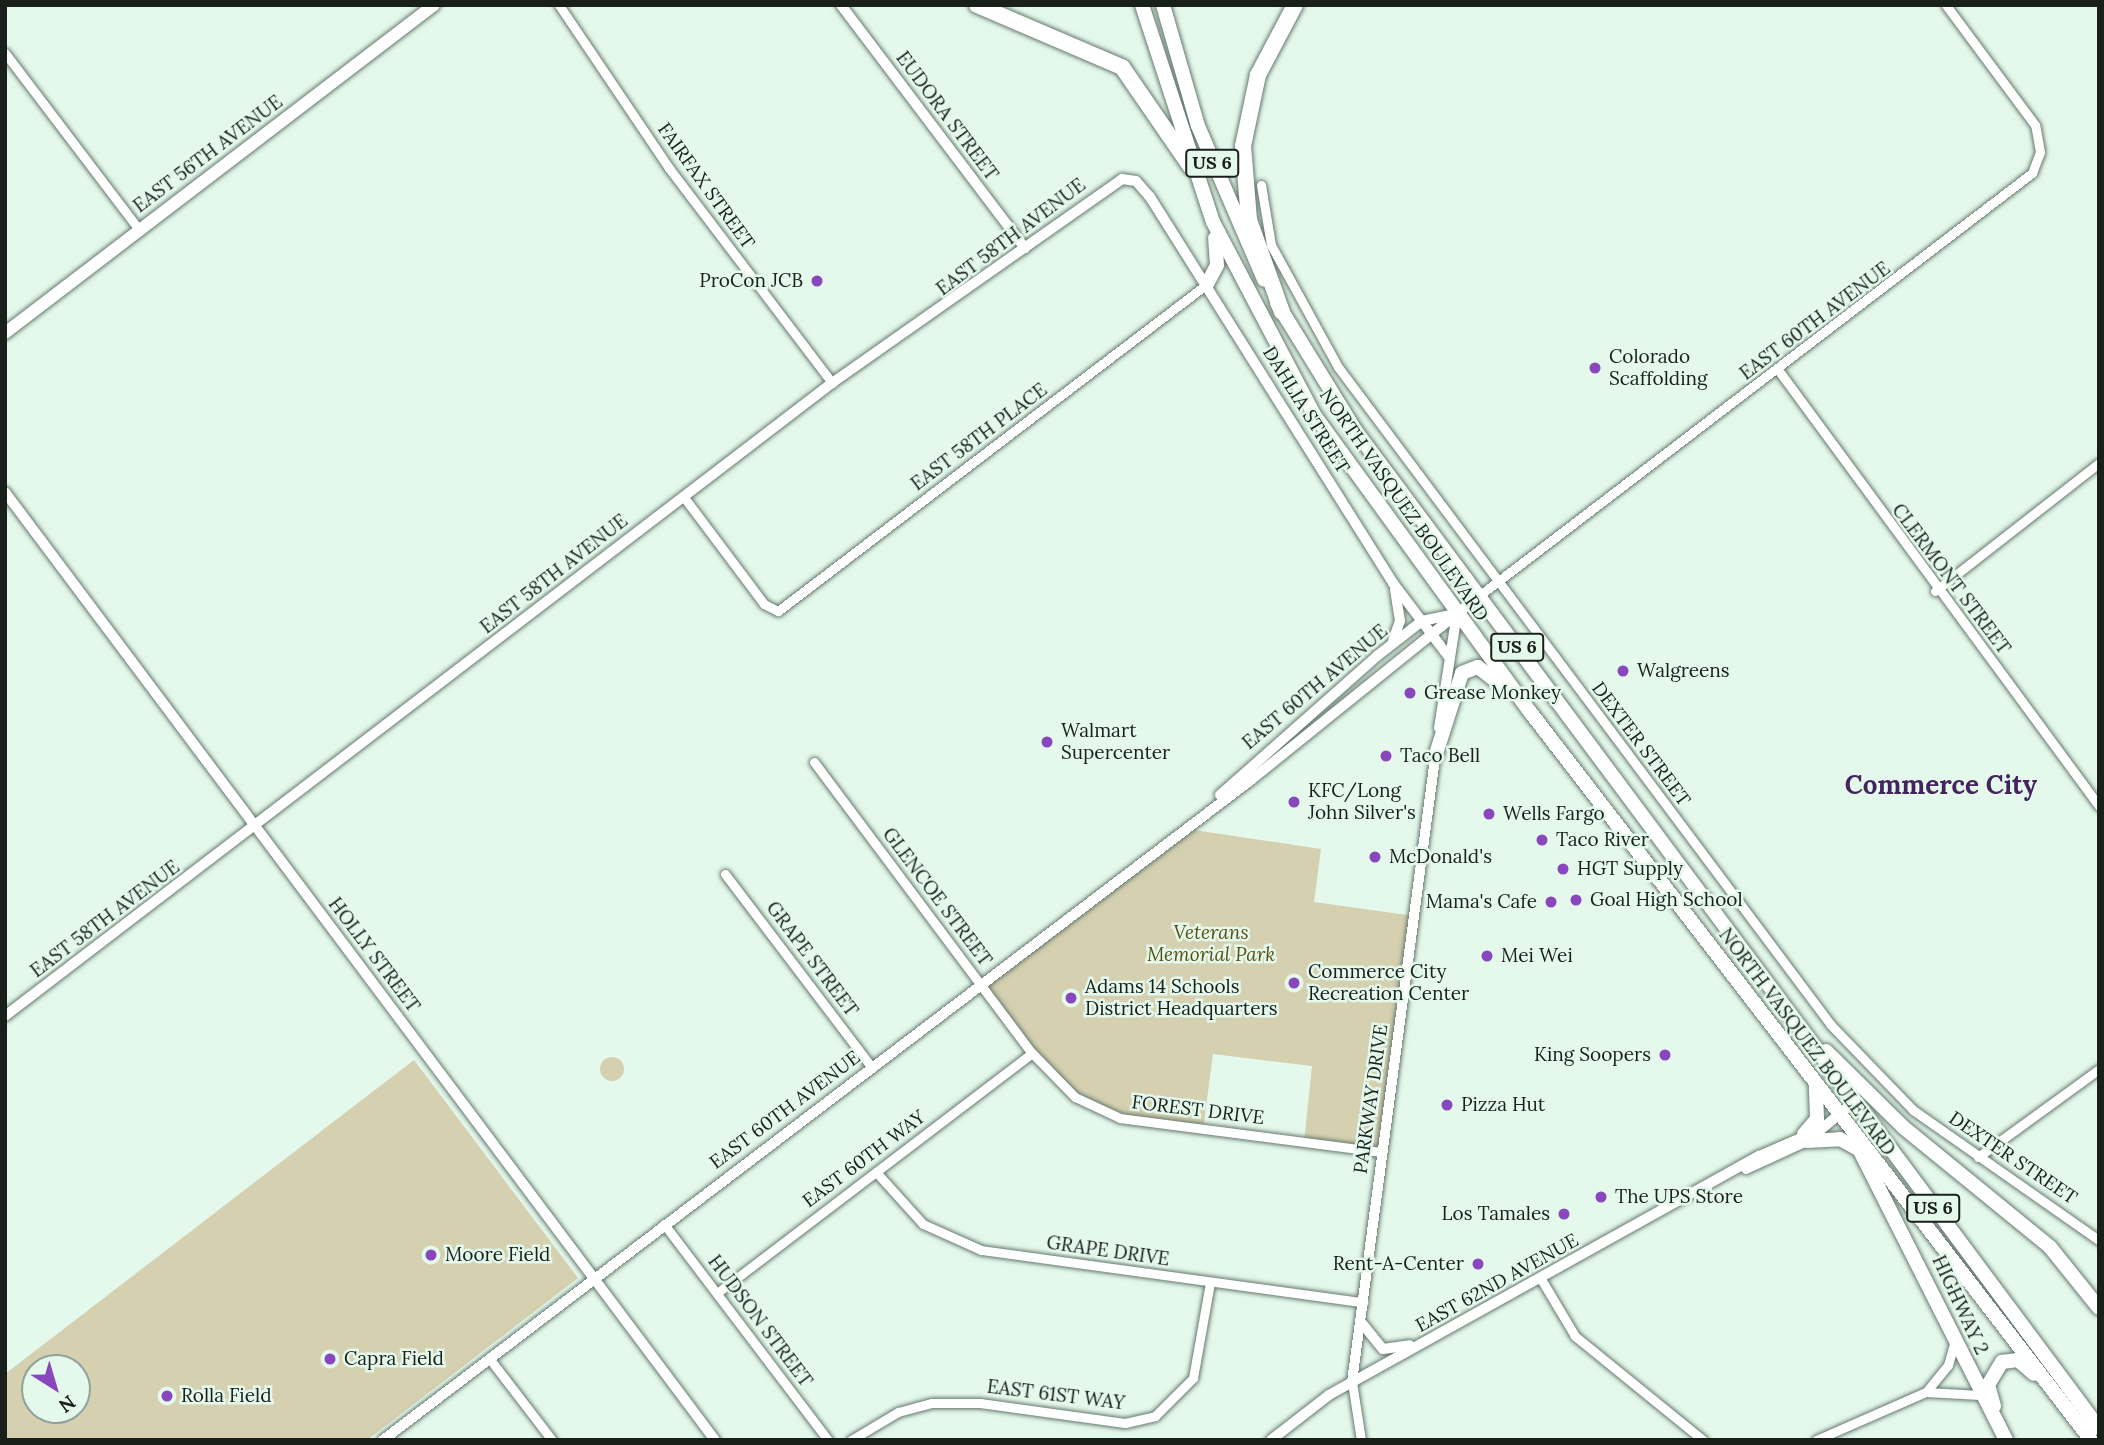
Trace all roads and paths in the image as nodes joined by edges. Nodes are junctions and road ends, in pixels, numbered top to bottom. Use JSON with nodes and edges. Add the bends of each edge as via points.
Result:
{"nodes":[{"id":1,"x":434,"y":5,"type":"edge"},
{"id":2,"x":559,"y":5,"type":"edge"},
{"id":3,"x":841,"y":5,"type":"edge"},
{"id":4,"x":977,"y":5,"type":"edge"},
{"id":5,"x":1142,"y":5,"type":"edge"},
{"id":6,"x":1163,"y":5,"type":"edge"},
{"id":7,"x":1295,"y":5,"type":"edge"},
{"id":8,"x":1946,"y":5,"type":"edge"},
{"id":9,"x":5,"y":53,"type":"edge"},
{"id":10,"x":1191,"y":167,"type":"junction"},
{"id":11,"x":1136,"y":181,"type":"joint"},
{"id":12,"x":1261,"y":184,"type":"dead end"},
{"id":13,"x":1209,"y":213,"type":"junction"},
{"id":14,"x":140,"y":231,"type":"junction"},
{"id":15,"x":1025,"y":248,"type":"junction"},
{"id":16,"x":1207,"y":284,"type":"junction"},
{"id":17,"x":1282,"y":312,"type":"junction"},
{"id":18,"x":5,"y":333,"type":"edge"},
{"id":19,"x":1779,"y":371,"type":"junction"},
{"id":20,"x":832,"y":383,"type":"junction"},
{"id":21,"x":2099,"y":463,"type":"edge"},
{"id":22,"x":5,"y":492,"type":"edge"},
{"id":23,"x":683,"y":496,"type":"junction"},
{"id":24,"x":1499,"y":581,"type":"junction"},
{"id":25,"x":1394,"y":583,"type":"junction"},
{"id":26,"x":1935,"y":591,"type":"junction"},
{"id":27,"x":1480,"y":595,"type":"junction"},
{"id":28,"x":1457,"y":613,"type":"junction"},
{"id":29,"x":1422,"y":621,"type":"junction"},
{"id":30,"x":1432,"y":634,"type":"junction"},
{"id":31,"x":1390,"y":646,"type":"junction"},
{"id":32,"x":1449,"y":657,"type":"junction"},
{"id":33,"x":1531,"y":713,"type":"junction"},
{"id":34,"x":1435,"y":757,"type":"junction"},
{"id":35,"x":814,"y":762,"type":"dead end"},
{"id":36,"x":2099,"y":806,"type":"edge"},
{"id":37,"x":1208,"y":807,"type":"junction"},
{"id":38,"x":257,"y":827,"type":"junction"},
{"id":39,"x":725,"y":874,"type":"dead end"},
{"id":40,"x":979,"y":983,"type":"junction"},
{"id":41,"x":1771,"y":986,"type":"junction"},
{"id":42,"x":5,"y":1016,"type":"edge"},
{"id":43,"x":1032,"y":1053,"type":"junction"},
{"id":44,"x":871,"y":1066,"type":"junction"},
{"id":45,"x":2099,"y":1069,"type":"edge"},
{"id":46,"x":1814,"y":1079,"type":"junction"},
{"id":47,"x":1843,"y":1110,"type":"junction"},
{"id":48,"x":1809,"y":1136,"type":"junction"},
{"id":49,"x":1860,"y":1150,"type":"junction"},
{"id":50,"x":1381,"y":1152,"type":"junction"},
{"id":51,"x":1978,"y":1157,"type":"junction"},
{"id":52,"x":876,"y":1172,"type":"junction"},
{"id":53,"x":664,"y":1224,"type":"junction"},
{"id":54,"x":2099,"y":1240,"type":"edge"},
{"id":55,"x":593,"y":1277,"type":"junction"},
{"id":56,"x":1541,"y":1279,"type":"junction"},
{"id":57,"x":1210,"y":1283,"type":"junction"},
{"id":58,"x":717,"y":1293,"type":"junction"},
{"id":59,"x":1363,"y":1302,"type":"junction"},
{"id":60,"x":2099,"y":1308,"type":"edge"},
{"id":61,"x":1360,"y":1321,"type":"junction"},
{"id":62,"x":1439,"y":1335,"type":"junction"},
{"id":63,"x":1955,"y":1341,"type":"junction"},
{"id":64,"x":489,"y":1358,"type":"junction"},
{"id":65,"x":2002,"y":1362,"type":"junction"},
{"id":66,"x":1970,"y":1374,"type":"junction"},
{"id":67,"x":1352,"y":1382,"type":"junction"},
{"id":68,"x":1926,"y":1392,"type":"junction"},
{"id":69,"x":1980,"y":1395,"type":"junction"},
{"id":70,"x":2076,"y":1419,"type":"junction"},
{"id":71,"x":2099,"y":1428,"type":"edge"},
{"id":72,"x":383,"y":1440,"type":"edge"},
{"id":73,"x":551,"y":1440,"type":"edge"},
{"id":74,"x":715,"y":1440,"type":"edge"},
{"id":75,"x":828,"y":1440,"type":"edge"},
{"id":76,"x":851,"y":1440,"type":"edge"},
{"id":77,"x":1271,"y":1440,"type":"edge"},
{"id":78,"x":1361,"y":1440,"type":"edge"},
{"id":79,"x":1703,"y":1440,"type":"edge"},
{"id":80,"x":1816,"y":1440,"type":"edge"},
{"id":81,"x":2006,"y":1440,"type":"edge"},
{"id":82,"x":2091,"y":1440,"type":"edge"}],
"edges":[{"from":1,"to":14,"type":"main road","name":"EAST 56TH AVENUE"},
{"from":2,"to":20,"type":"street","name":"FAIRFAX STREET","via":[[669,168]]},
{"from":3,"to":15,"type":"street","name":"EUDORA STREET"},
{"from":4,"to":10,"type":"highway","via":[[1122,67]]},
{"from":5,"to":10,"type":"main road","name":"NORTH VASQUEZ BOULEVARD","number":"US 6"},
{"from":6,"to":17,"type":"main road","name":"NORTH VASQUEZ BOULEVARD","number":"US 6","via":[[1219,180]]},
{"from":7,"to":17,"type":"highway","via":[[1258,75],[1242,158],[1249,220]]},
{"from":8,"to":19,"type":"street","name":"EAST 60TH AVENUE","via":[[2035,125],[2039,161],[2018,186]]},
{"from":9,"to":14,"type":"street"},
{"from":10,"to":13,"type":"main road","name":"NORTH VASQUEZ BOULEVARD","number":"US 6"},
{"from":11,"to":15,"type":"street","name":"EAST 58TH AVENUE","via":[[1113,183]]},
{"from":11,"to":16,"type":"street","name":"DAHLIA STREET"},
{"from":12,"to":24,"type":"street","name":"DEXTER STREET","via":[[1271,245],[1303,313]]},
{"from":13,"to":16,"type":"main road","via":[[1218,259]]},
{"from":13,"to":28,"type":"main road","name":"NORTH VASQUEZ BOULEVARD","number":"US 6","via":[[1260,321],[1315,416]]},
{"from":14,"to":18,"type":"main road","name":"EAST 56TH AVENUE"},
{"from":15,"to":20,"type":"street","name":"EAST 58TH AVENUE"},
{"from":16,"to":23,"type":"street","name":"EAST 58TH PLACE","via":[[784,608],[771,610]]},
{"from":16,"to":25,"type":"street","name":"DAHLIA STREET"},
{"from":17,"to":27,"type":"main road","name":"NORTH VASQUEZ BOULEVARD","number":"US 6","via":[[1347,419]]},
{"from":19,"to":24,"type":"street","name":"EAST 60TH AVENUE"},
{"from":19,"to":26,"type":"street","name":"CLERMONT STREET"},
{"from":20,"to":23,"type":"street","name":"EAST 58TH AVENUE"},
{"from":21,"to":26,"type":"street"},
{"from":22,"to":38,"type":"street","name":"HOLLY STREET"},
{"from":23,"to":38,"type":"street","name":"EAST 58TH AVENUE"},
{"from":24,"to":27,"type":"street","name":"EAST 60TH AVENUE"},
{"from":24,"to":51,"type":"street","name":"DEXTER STREET","via":[[1831,1025],[1894,1093]]},
{"from":25,"to":29,"type":"street","name":"DAHLIA STREET"},
{"from":25,"to":31,"type":"street","via":[[1400,621]]},
{"from":26,"to":36,"type":"street","name":"CLERMONT STREET"},
{"from":27,"to":28,"type":"street","name":"EAST 60TH AVENUE"},
{"from":27,"to":41,"type":"main road","name":"NORTH VASQUEZ BOULEVARD","number":"US 6"},
{"from":28,"to":29,"type":"street","name":"EAST 60TH AVENUE"},
{"from":28,"to":30,"type":"street","name":"EAST 60TH AVENUE"},
{"from":28,"to":32,"type":"street","name":"PARKWAY DRIVE"},
{"from":28,"to":33,"type":"main road","name":"NORTH VASQUEZ BOULEVARD","number":"US 6"},
{"from":29,"to":30,"type":"street","name":"DAHLIA STREET"},
{"from":29,"to":31,"type":"street","name":"EAST 60TH AVENUE"},
{"from":30,"to":32,"type":"street","name":"DAHLIA STREET"},
{"from":30,"to":37,"type":"street","name":"EAST 60TH AVENUE"},
{"from":31,"to":37,"type":"street","name":"EAST 60TH AVENUE"},
{"from":32,"to":34,"type":"street","name":"PARKWAY DRIVE"},
{"from":33,"to":34,"type":"main road","via":[[1482,669],[1466,670]]},
{"from":33,"to":46,"type":"main road","name":"NORTH VASQUEZ BOULEVARD","number":"US 6"},
{"from":34,"to":50,"type":"street","name":"PARKWAY DRIVE"},
{"from":35,"to":40,"type":"street","name":"GLENCOE STREET"},
{"from":37,"to":40,"type":"street","name":"EAST 60TH AVENUE"},
{"from":38,"to":42,"type":"street","name":"EAST 58TH AVENUE"},
{"from":38,"to":55,"type":"street","name":"HOLLY STREET"},
{"from":39,"to":44,"type":"street","name":"GRAPE STREET"},
{"from":40,"to":43,"type":"street","name":"GLENCOE STREET"},
{"from":40,"to":44,"type":"street","name":"EAST 60TH AVENUE"},
{"from":41,"to":60,"type":"main road","via":[[1857,1084],[2029,1227]]},
{"from":41,"to":71,"type":"main road","name":"NORTH VASQUEZ BOULEVARD","number":"US 6"},
{"from":43,"to":50,"type":"street","name":"FOREST DRIVE","via":[[1068,1091],[1118,1117]]},
{"from":43,"to":52,"type":"street","name":"EAST 60TH WAY"},
{"from":44,"to":53,"type":"street","name":"EAST 60TH AVENUE"},
{"from":45,"to":51,"type":"street"},
{"from":46,"to":47,"type":"main road","name":"NORTH VASQUEZ BOULEVARD","number":"US 6"},
{"from":46,"to":48,"type":"main road","via":[[1818,1110]]},
{"from":47,"to":48,"type":"street","name":"EAST 62ND AVENUE"},
{"from":47,"to":49,"type":"main road","name":"HIGHWAY 2"},
{"from":47,"to":70,"type":"main road","name":"NORTH VASQUEZ BOULEVARD","number":"US 6"},
{"from":48,"to":49,"type":"main road","via":[[1840,1139]]},
{"from":48,"to":56,"type":"street","name":"EAST 62ND AVENUE"},
{"from":49,"to":63,"type":"main road","name":"HIGHWAY 2"},
{"from":50,"to":59,"type":"street","name":"PARKWAY DRIVE"},
{"from":51,"to":54,"type":"street","name":"DEXTER STREET"},
{"from":52,"to":57,"type":"street","name":"GRAPE DRIVE","via":[[909,1212],[963,1245]]},
{"from":52,"to":58,"type":"street","name":"EAST 60TH WAY"},
{"from":53,"to":55,"type":"street","name":"EAST 60TH AVENUE"},
{"from":53,"to":58,"type":"street","name":"HUDSON STREET"},
{"from":55,"to":64,"type":"street","name":"EAST 60TH AVENUE"},
{"from":55,"to":74,"type":"street","name":"HOLLY STREET"},
{"from":56,"to":62,"type":"street","name":"EAST 62ND AVENUE"},
{"from":56,"to":79,"type":"street","via":[[1576,1336]]},
{"from":57,"to":59,"type":"street","name":"GRAPE DRIVE"},
{"from":57,"to":76,"type":"street","name":"EAST 61ST WAY","via":[[1193,1378],[1155,1416],[1125,1423],[943,1402],[898,1412]]},
{"from":58,"to":75,"type":"street","name":"HUDSON STREET"},
{"from":59,"to":61,"type":"street","name":"PARKWAY DRIVE"},
{"from":61,"to":62,"type":"street","via":[[1383,1349]]},
{"from":61,"to":67,"type":"street","name":"PARKWAY DRIVE"},
{"from":62,"to":67,"type":"street","name":"EAST 62ND AVENUE"},
{"from":63,"to":66,"type":"main road","name":"HIGHWAY 2"},
{"from":63,"to":68,"type":"street","via":[[1948,1365]]},
{"from":64,"to":72,"type":"street","name":"EAST 60TH AVENUE"},
{"from":64,"to":73,"type":"street"},
{"from":65,"to":66,"type":"main road"},
{"from":65,"to":70,"type":"main road","name":"HIGHWAY 2","via":[[2025,1364]]},
{"from":65,"to":81,"type":"main road","name":"HIGHWAY 2","via":[[1988,1385]]},
{"from":66,"to":69,"type":"main road","name":"HIGHWAY 2"},
{"from":67,"to":77,"type":"street","name":"EAST 62ND AVENUE"},
{"from":67,"to":78,"type":"street"},
{"from":68,"to":69,"type":"street"},
{"from":68,"to":80,"type":"street"},
{"from":69,"to":81,"type":"main road","name":"HIGHWAY 2"},
{"from":70,"to":82,"type":"main road","name":"NORTH VASQUEZ BOULEVARD","number":"US 6"}]}
